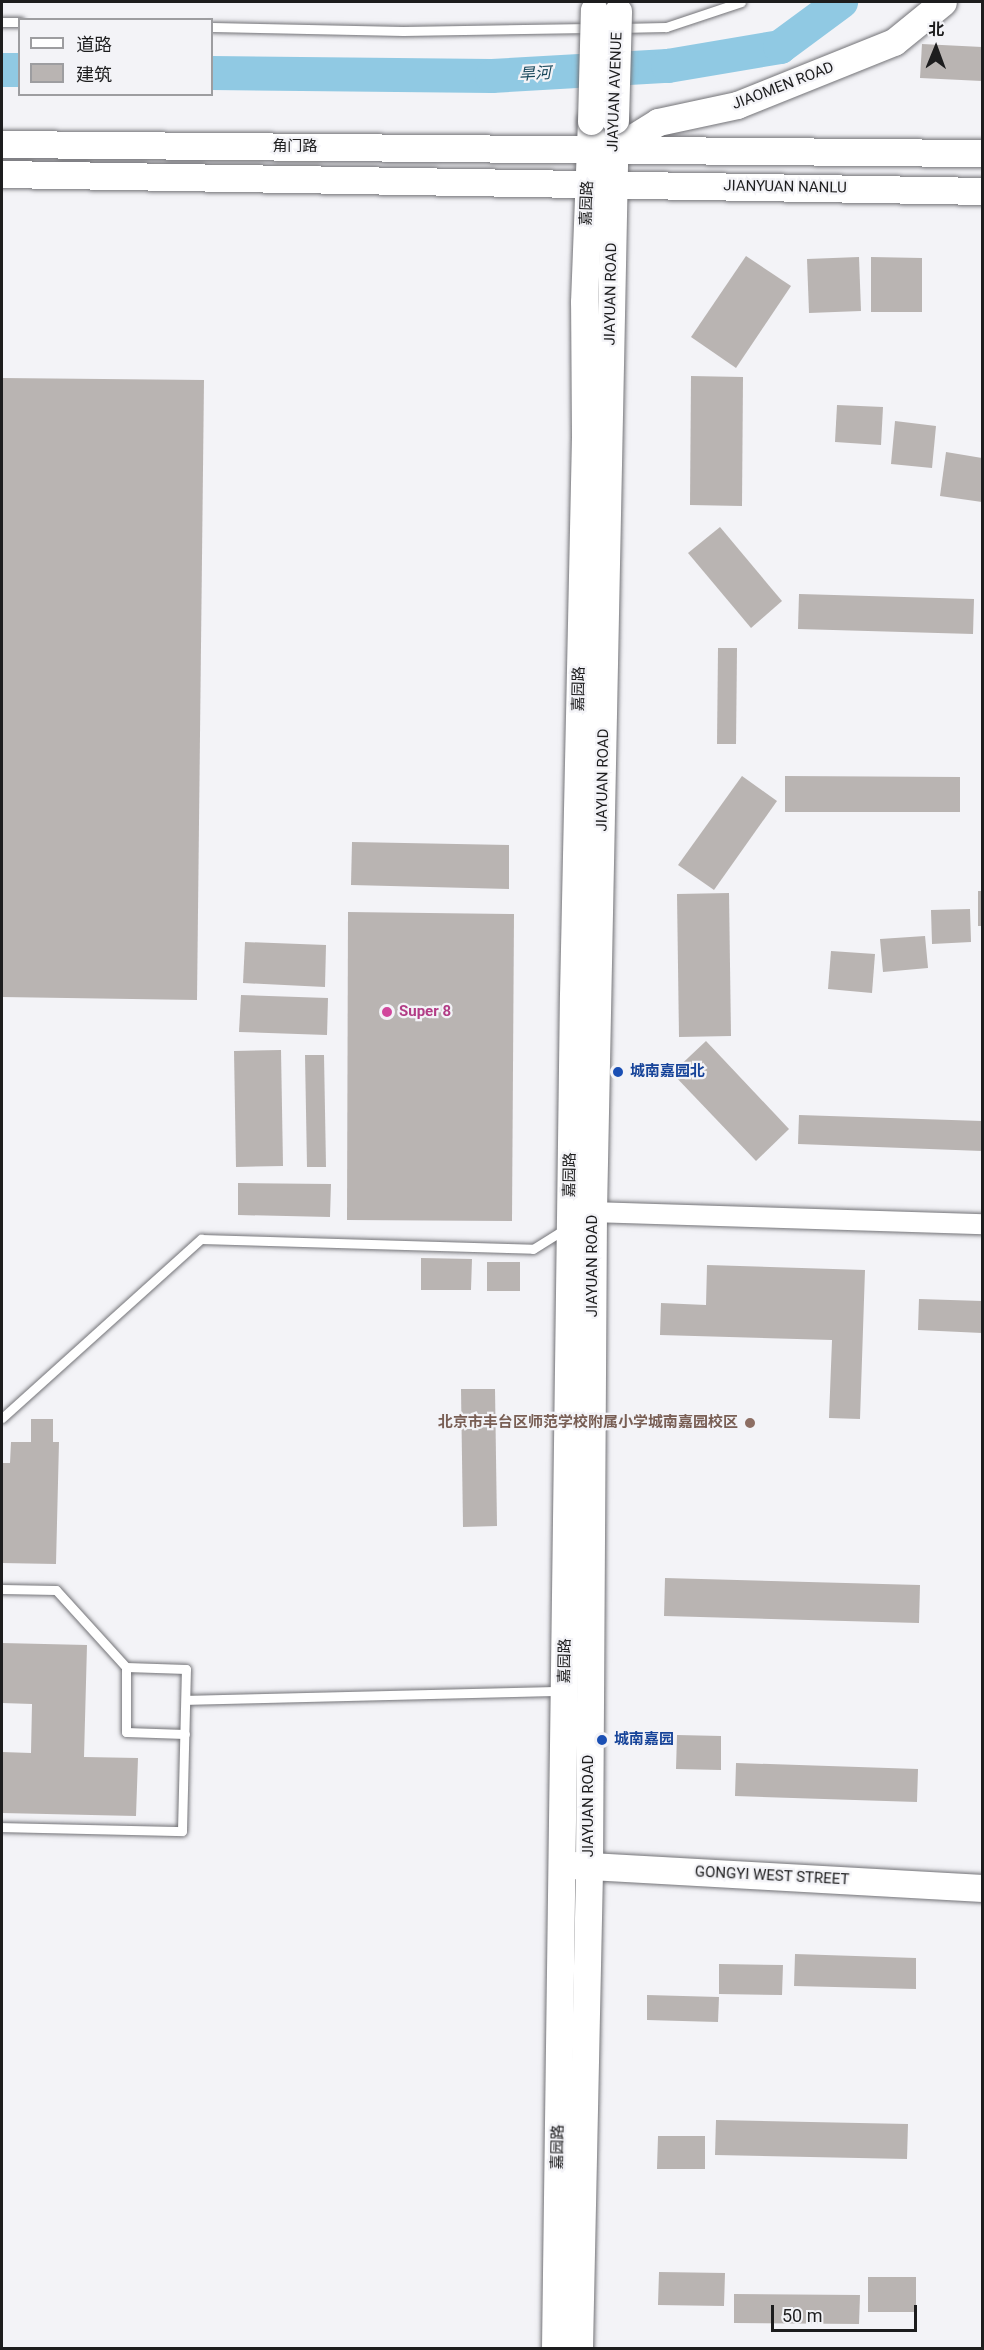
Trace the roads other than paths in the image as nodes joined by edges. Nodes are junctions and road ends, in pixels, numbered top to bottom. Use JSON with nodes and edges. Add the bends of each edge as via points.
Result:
{"nodes":[{"id":1,"x":741,"y":2,"type":"edge"},
{"id":2,"x":943,"y":2,"type":"edge"},
{"id":3,"x":606,"y":6,"type":"edge"},
{"id":4,"x":2,"y":22,"type":"edge"},
{"id":5,"x":18,"y":22,"type":"edge"},
{"id":6,"x":213,"y":27,"type":"edge"},
{"id":7,"x":2,"y":144,"type":"edge"},
{"id":8,"x":601,"y":149,"type":"junction"},
{"id":9,"x":982,"y":153,"type":"edge"},
{"id":10,"x":2,"y":174,"type":"edge"},
{"id":11,"x":600,"y":183,"type":"junction"},
{"id":12,"x":982,"y":191,"type":"edge"},
{"id":13,"x":593,"y":1212,"type":"junction"},
{"id":14,"x":982,"y":1224,"type":"edge"},
{"id":15,"x":569,"y":1227,"type":"junction"},
{"id":16,"x":2,"y":1418,"type":"edge"},
{"id":17,"x":2,"y":1589,"type":"edge"},
{"id":18,"x":126,"y":1667,"type":"junction"},
{"id":19,"x":577,"y":1691,"type":"junction"},
{"id":20,"x":186,"y":1700,"type":"junction"},
{"id":21,"x":185,"y":1734,"type":"junction"},
{"id":22,"x":2,"y":1827,"type":"edge"},
{"id":23,"x":562,"y":1865,"type":"junction"},
{"id":24,"x":589,"y":1866,"type":"junction"},
{"id":25,"x":982,"y":1888,"type":"edge"},
{"id":26,"x":555,"y":2349,"type":"edge"},
{"id":27,"x":579,"y":2349,"type":"edge"}],
"edges":[{"from":1,"to":6,"type":"lane","via":[[666,27],[404,31]]},
{"from":2,"to":8,"type":"main road","name":"JIAOMEN ROAD","via":[[894,42],[737,105],[658,122]]},
{"from":3,"to":8,"type":"main road","name":"JIAYUAN AVENUE","bridge":true},
{"from":4,"to":5,"type":"lane"},
{"from":7,"to":8,"type":"main road","name":"角门路"},
{"from":8,"to":9,"type":"main road"},
{"from":8,"to":11,"type":"main road","name":"嘉园路"},
{"from":10,"to":11,"type":"main road","name":"角门路"},
{"from":11,"to":12,"type":"main road","name":"JIANYUAN NANLU"},
{"from":11,"to":13,"type":"main road","name":"JIAYUAN ROAD"},
{"from":11,"to":15,"type":"main road","name":"嘉园路"},
{"from":13,"to":14,"type":"street"},
{"from":13,"to":15,"type":"lane"},
{"from":13,"to":19,"type":"main road","name":"JIAYUAN ROAD"},
{"from":15,"to":16,"type":"lane","via":[[533,1250],[201,1239]]},
{"from":15,"to":19,"type":"main road","name":"嘉园路"},
{"from":17,"to":18,"type":"lane","via":[[56,1590]]},
{"from":18,"to":20,"type":"lane","via":[[186,1670]]},
{"from":18,"to":21,"type":"lane","via":[[126,1731]]},
{"from":19,"to":20,"type":"lane"},
{"from":19,"to":23,"type":"main road","name":"嘉园路"},
{"from":19,"to":24,"type":"main road","name":"JIAYUAN ROAD"},
{"from":20,"to":21,"type":"lane"},
{"from":21,"to":22,"type":"lane","via":[[182,1831]]},
{"from":23,"to":24,"type":"main road","name":"GONGYI WEST STREET"},
{"from":23,"to":26,"type":"main road","name":"嘉园路"},
{"from":24,"to":25,"type":"main road","name":"GONGYI WEST STREET"},
{"from":24,"to":27,"type":"main road","name":"JIAYUAN ROAD"}]}
